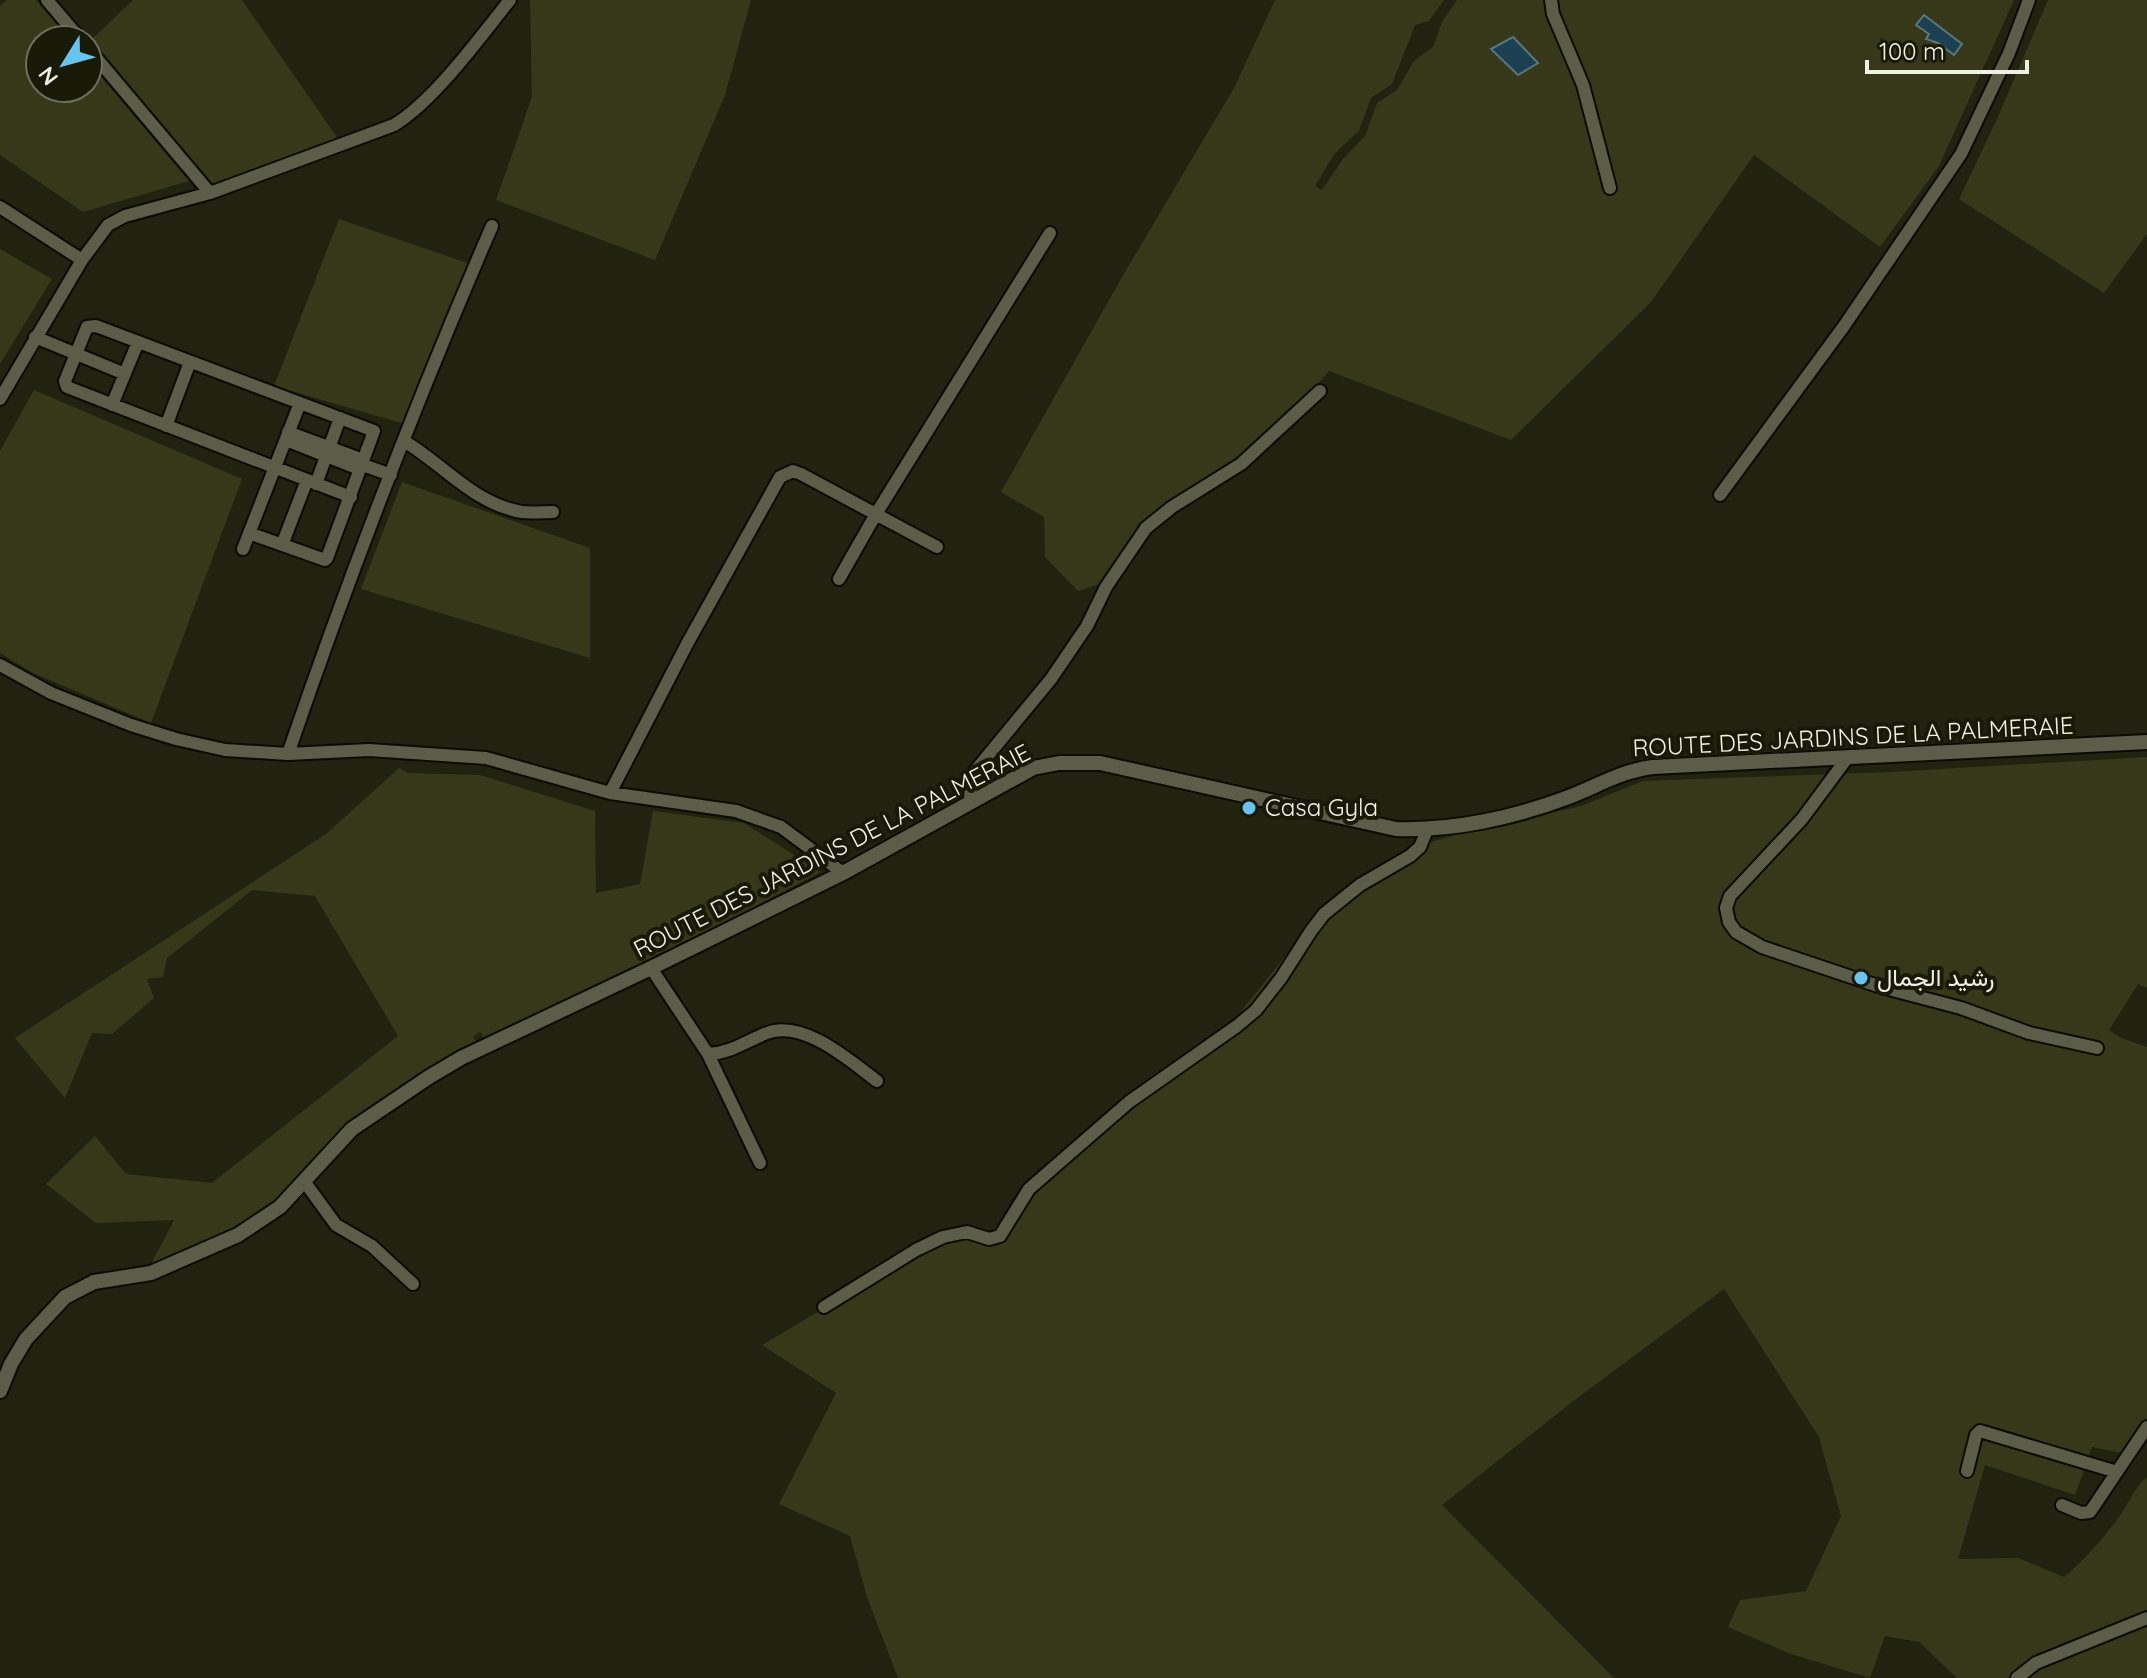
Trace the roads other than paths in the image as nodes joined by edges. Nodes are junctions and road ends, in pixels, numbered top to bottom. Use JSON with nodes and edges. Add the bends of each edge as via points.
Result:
{"nodes":[{"id":1,"x":47,"y":0,"type":"edge"},
{"id":2,"x":510,"y":0,"type":"edge"},
{"id":3,"x":1551,"y":0,"type":"edge"},
{"id":4,"x":2029,"y":0,"type":"edge"},
{"id":5,"x":67,"y":24,"type":"edge"},
{"id":6,"x":104,"y":67,"type":"edge"},
{"id":7,"x":1610,"y":188,"type":"dead end"},
{"id":8,"x":210,"y":193,"type":"junction"},
{"id":9,"x":0,"y":207,"type":"edge"},
{"id":10,"x":492,"y":226,"type":"dead end"},
{"id":11,"x":1050,"y":233,"type":"dead end"},
{"id":12,"x":82,"y":260,"type":"junction"},
{"id":13,"x":35,"y":337,"type":"junction"},
{"id":14,"x":138,"y":342,"type":"junction"},
{"id":15,"x":75,"y":354,"type":"junction"},
{"id":16,"x":190,"y":362,"type":"junction"},
{"id":17,"x":125,"y":374,"type":"junction"},
{"id":18,"x":1320,"y":391,"type":"dead end"},
{"id":19,"x":0,"y":399,"type":"edge"},
{"id":20,"x":300,"y":403,"type":"junction"},
{"id":21,"x":112,"y":405,"type":"junction"},
{"id":22,"x":340,"y":418,"type":"junction"},
{"id":23,"x":166,"y":426,"type":"junction"},
{"id":24,"x":287,"y":436,"type":"junction"},
{"id":25,"x":404,"y":441,"type":"junction"},
{"id":26,"x":327,"y":452,"type":"junction"},
{"id":27,"x":363,"y":465,"type":"junction"},
{"id":28,"x":274,"y":468,"type":"junction"},
{"id":29,"x":391,"y":475,"type":"junction"},
{"id":30,"x":311,"y":482,"type":"junction"},
{"id":31,"x":1720,"y":495,"type":"dead end"},
{"id":32,"x":351,"y":497,"type":"junction"},
{"id":33,"x":553,"y":512,"type":"dead end"},
{"id":34,"x":876,"y":514,"type":"junction"},
{"id":35,"x":249,"y":533,"type":"junction"},
{"id":36,"x":282,"y":545,"type":"junction"},
{"id":37,"x":937,"y":547,"type":"dead end"},
{"id":38,"x":243,"y":549,"type":"dead end"},
{"id":39,"x":839,"y":579,"type":"dead end"},
{"id":40,"x":0,"y":665,"type":"edge"},
{"id":41,"x":2147,"y":742,"type":"edge"},
{"id":42,"x":288,"y":754,"type":"junction"},
{"id":43,"x":1848,"y":757,"type":"junction"},
{"id":44,"x":610,"y":793,"type":"junction"},
{"id":45,"x":970,"y":802,"type":"junction"},
{"id":46,"x":1427,"y":830,"type":"junction"},
{"id":47,"x":843,"y":873,"type":"junction"},
{"id":48,"x":651,"y":968,"type":"junction"},
{"id":49,"x":2097,"y":1048,"type":"dead end"},
{"id":50,"x":708,"y":1054,"type":"junction"},
{"id":51,"x":877,"y":1081,"type":"dead end"},
{"id":52,"x":760,"y":1163,"type":"dead end"},
{"id":53,"x":304,"y":1181,"type":"junction"},
{"id":54,"x":413,"y":1284,"type":"dead end"},
{"id":55,"x":824,"y":1307,"type":"dead end"},
{"id":56,"x":0,"y":1391,"type":"edge"},
{"id":57,"x":2147,"y":1427,"type":"edge"},
{"id":58,"x":1967,"y":1471,"type":"dead end"},
{"id":59,"x":2117,"y":1472,"type":"junction"},
{"id":60,"x":2062,"y":1505,"type":"dead end"},
{"id":61,"x":2147,"y":1618,"type":"edge"},
{"id":62,"x":2017,"y":1678,"type":"edge"}],
"edges":[{"from":1,"to":5,"type":"street"},
{"from":2,"to":8,"type":"street","via":[[405,118]]},
{"from":3,"to":7,"type":"street","via":[[1583,85]]},
{"from":4,"to":31,"type":"street","via":[[1961,154]]},
{"from":6,"to":8,"type":"street"},
{"from":8,"to":12,"type":"street","via":[[115,220]]},
{"from":9,"to":12,"type":"street"},
{"from":10,"to":25,"type":"street"},
{"from":11,"to":34,"type":"street"},
{"from":12,"to":13,"type":"street"},
{"from":13,"to":15,"type":"street"},
{"from":13,"to":19,"type":"street"},
{"from":14,"to":15,"type":"street","via":[[91,325]]},
{"from":14,"to":16,"type":"street"},
{"from":14,"to":17,"type":"street"},
{"from":15,"to":17,"type":"street"},
{"from":15,"to":21,"type":"street","via":[[67,387]]},
{"from":16,"to":20,"type":"street"},
{"from":16,"to":23,"type":"street"},
{"from":17,"to":21,"type":"street"},
{"from":18,"to":45,"type":"street","via":[[1241,464],[1146,528],[1051,679],[971,776]]},
{"from":20,"to":22,"type":"street"},
{"from":20,"to":24,"type":"street"},
{"from":21,"to":23,"type":"street"},
{"from":22,"to":26,"type":"street"},
{"from":22,"to":27,"type":"street","via":[[374,431]]},
{"from":23,"to":28,"type":"street"},
{"from":24,"to":26,"type":"street"},
{"from":24,"to":28,"type":"street"},
{"from":25,"to":29,"type":"street"},
{"from":25,"to":33,"type":"street","via":[[480,498],[523,512]]},
{"from":26,"to":27,"type":"street","via":[[358,458]]},
{"from":26,"to":30,"type":"street"},
{"from":27,"to":29,"type":"street"},
{"from":27,"to":32,"type":"street"},
{"from":28,"to":30,"type":"street"},
{"from":28,"to":35,"type":"street"},
{"from":29,"to":42,"type":"street"},
{"from":30,"to":32,"type":"street"},
{"from":30,"to":36,"type":"street"},
{"from":32,"to":36,"type":"street","via":[[325,560]]},
{"from":34,"to":37,"type":"street"},
{"from":34,"to":39,"type":"street"},
{"from":34,"to":44,"type":"street","via":[[801,474],[793,471],[780,477]]},
{"from":35,"to":36,"type":"street"},
{"from":35,"to":38,"type":"street"},
{"from":40,"to":42,"type":"street","via":[[51,693],[161,735],[225,750]]},
{"from":41,"to":43,"type":"street","name":"ROUTE DES JARDINS DE LA PALMERAIE"},
{"from":42,"to":44,"type":"street","via":[[369,750],[460,755]]},
{"from":43,"to":46,"type":"street","name":"ROUTE DES JARDINS DE LA PALMERAIE","via":[[1634,769],[1548,805]]},
{"from":43,"to":49,"type":"street","via":[[1802,819],[1730,896],[1726,908],[1736,932],[1762,947],[1881,987],[2029,1033]]},
{"from":44,"to":47,"type":"street","via":[[760,818],[781,827]]},
{"from":45,"to":46,"type":"street","name":"ROUTE DES JARDINS DE LA PALMERAIE","via":[[1033,768],[1100,763],[1396,829]]},
{"from":45,"to":47,"type":"street","name":"ROUTE DES JARDINS DE LA PALMERAIE"},
{"from":46,"to":55,"type":"street","via":[[1410,856],[1324,914],[1256,1010],[1129,1102],[1029,1189],[1000,1236],[989,1239],[967,1232],[943,1237]]},
{"from":47,"to":48,"type":"street","name":"ROUTE DES JARDINS DE LA PALMERAIE"},
{"from":48,"to":50,"type":"street"},
{"from":48,"to":53,"type":"street","name":"ROUTE DES JARDINS DE LA PALMERAIE","via":[[429,1077],[352,1129]]},
{"from":50,"to":51,"type":"street","via":[[724,1053],[768,1033],[795,1030]]},
{"from":50,"to":52,"type":"street"},
{"from":53,"to":54,"type":"street","via":[[336,1225],[372,1246]]},
{"from":53,"to":56,"type":"street","name":"ROUTE DES JARDINS DE LA PALMERAIE","via":[[266,1218],[206,1251],[151,1273],[94,1282],[65,1297],[26,1339]]},
{"from":57,"to":59,"type":"street"},
{"from":58,"to":59,"type":"street","via":[[1980,1431]]},
{"from":59,"to":60,"type":"street","via":[[2090,1512]]},
{"from":61,"to":62,"type":"street","via":[[2036,1663]]}]}
